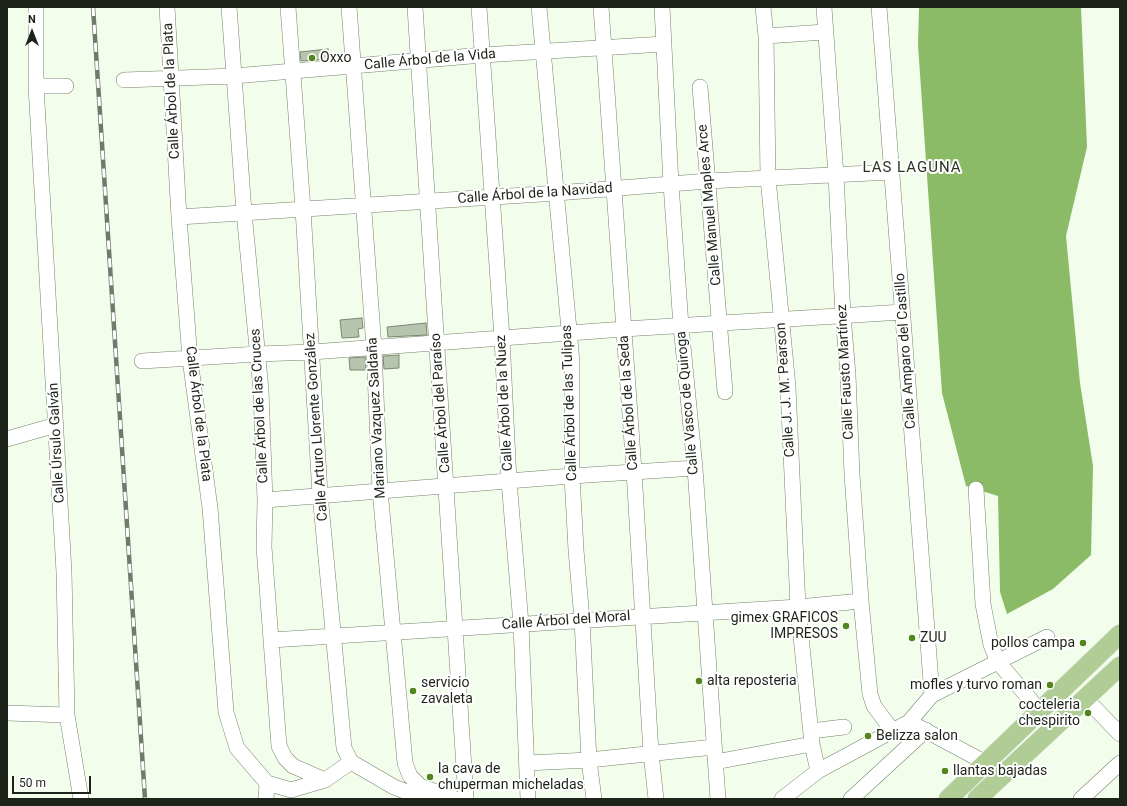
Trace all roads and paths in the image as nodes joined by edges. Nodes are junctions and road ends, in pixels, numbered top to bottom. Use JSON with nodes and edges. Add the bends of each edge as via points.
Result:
{"nodes":[{"id":1,"x":36,"y":7,"type":"edge"},
{"id":2,"x":167,"y":7,"type":"edge"},
{"id":3,"x":229,"y":7,"type":"edge"},
{"id":4,"x":288,"y":7,"type":"edge"},
{"id":5,"x":349,"y":7,"type":"edge"},
{"id":6,"x":415,"y":7,"type":"edge"},
{"id":7,"x":479,"y":7,"type":"edge"},
{"id":8,"x":539,"y":7,"type":"edge"},
{"id":9,"x":601,"y":7,"type":"edge"},
{"id":10,"x":662,"y":7,"type":"edge"},
{"id":11,"x":763,"y":7,"type":"edge"},
{"id":12,"x":824,"y":7,"type":"edge"},
{"id":13,"x":879,"y":7,"type":"edge"},
{"id":14,"x":825,"y":32,"type":"junction"},
{"id":15,"x":766,"y":36,"type":"junction"},
{"id":16,"x":664,"y":44,"type":"junction"},
{"id":17,"x":604,"y":48,"type":"junction"},
{"id":18,"x":541,"y":52,"type":"junction"},
{"id":19,"x":482,"y":55,"type":"junction"},
{"id":20,"x":420,"y":61,"type":"junction"},
{"id":21,"x":352,"y":68,"type":"junction"},
{"id":22,"x":293,"y":72,"type":"junction"},
{"id":23,"x":234,"y":76,"type":"junction"},
{"id":24,"x":172,"y":79,"type":"junction"},
{"id":25,"x":124,"y":80,"type":"dead end"},
{"id":26,"x":36,"y":86,"type":"junction"},
{"id":27,"x":66,"y":86,"type":"dead end"},
{"id":28,"x":700,"y":87,"type":"dead end"},
{"id":29,"x":892,"y":172,"type":"junction"},
{"id":30,"x":836,"y":176,"type":"junction"},
{"id":31,"x":768,"y":178,"type":"junction"},
{"id":32,"x":708,"y":181,"type":"junction"},
{"id":33,"x":671,"y":184,"type":"junction"},
{"id":34,"x":614,"y":188,"type":"junction"},
{"id":35,"x":557,"y":193,"type":"junction"},
{"id":36,"x":491,"y":196,"type":"junction"},
{"id":37,"x":428,"y":201,"type":"junction"},
{"id":38,"x":364,"y":206,"type":"junction"},
{"id":39,"x":303,"y":209,"type":"junction"},
{"id":40,"x":244,"y":212,"type":"junction"},
{"id":41,"x":178,"y":217,"type":"junction"},
{"id":42,"x":902,"y":312,"type":"junction"},
{"id":43,"x":843,"y":316,"type":"junction"},
{"id":44,"x":782,"y":320,"type":"junction"},
{"id":45,"x":720,"y":324,"type":"junction"},
{"id":46,"x":681,"y":326,"type":"junction"},
{"id":47,"x":624,"y":329,"type":"junction"},
{"id":48,"x":569,"y":334,"type":"junction"},
{"id":49,"x":502,"y":338,"type":"junction"},
{"id":50,"x":437,"y":344,"type":"junction"},
{"id":51,"x":374,"y":348,"type":"junction"},
{"id":52,"x":312,"y":352,"type":"junction"},
{"id":53,"x":258,"y":354,"type":"junction"},
{"id":54,"x":190,"y":359,"type":"junction"},
{"id":55,"x":142,"y":361,"type":"dead end"},
{"id":56,"x":726,"y":392,"type":"dead end"},
{"id":57,"x":56,"y":425,"type":"junction"},
{"id":58,"x":7,"y":439,"type":"edge"},
{"id":59,"x":695,"y":468,"type":"junction"},
{"id":60,"x":634,"y":471,"type":"junction"},
{"id":61,"x":572,"y":476,"type":"junction"},
{"id":62,"x":509,"y":481,"type":"junction"},
{"id":63,"x":446,"y":485,"type":"junction"},
{"id":64,"x":976,"y":489,"type":"dead end"},
{"id":65,"x":380,"y":490,"type":"junction"},
{"id":66,"x":320,"y":494,"type":"junction"},
{"id":67,"x":265,"y":500,"type":"junction"},
{"id":68,"x":861,"y":601,"type":"junction"},
{"id":69,"x":798,"y":607,"type":"junction"},
{"id":70,"x":705,"y":613,"type":"junction"},
{"id":71,"x":643,"y":617,"type":"junction"},
{"id":72,"x":582,"y":620,"type":"junction"},
{"id":73,"x":521,"y":624,"type":"junction"},
{"id":74,"x":456,"y":628,"type":"junction"},
{"id":75,"x":394,"y":632,"type":"junction"},
{"id":76,"x":1120,"y":634,"type":"edge"},
{"id":77,"x":333,"y":636,"type":"junction"},
{"id":78,"x":1047,"y":637,"type":"dead end"},
{"id":79,"x":271,"y":640,"type":"junction"},
{"id":80,"x":998,"y":662,"type":"junction"},
{"id":81,"x":1120,"y":666,"type":"edge"},
{"id":82,"x":932,"y":695,"type":"junction"},
{"id":83,"x":1086,"y":699,"type":"junction"},
{"id":84,"x":1040,"y":712,"type":"junction"},
{"id":85,"x":7,"y":713,"type":"edge"},
{"id":86,"x":67,"y":715,"type":"junction"},
{"id":87,"x":909,"y":722,"type":"junction"},
{"id":88,"x":844,"y":727,"type":"dead end"},
{"id":89,"x":892,"y":730,"type":"junction"},
{"id":90,"x":926,"y":730,"type":"junction"},
{"id":91,"x":1120,"y":734,"type":"edge"},
{"id":92,"x":811,"y":738,"type":"junction"},
{"id":93,"x":714,"y":747,"type":"junction"},
{"id":94,"x":651,"y":753,"type":"junction"},
{"id":95,"x":589,"y":760,"type":"junction"},
{"id":96,"x":351,"y":762,"type":"junction"},
{"id":97,"x":715,"y":762,"type":"junction"},
{"id":98,"x":527,"y":763,"type":"junction"},
{"id":99,"x":986,"y":763,"type":"junction"},
{"id":100,"x":1120,"y":763,"type":"edge"},
{"id":101,"x":818,"y":771,"type":"junction"},
{"id":102,"x":325,"y":780,"type":"junction"},
{"id":103,"x":267,"y":783,"type":"junction"},
{"id":104,"x":392,"y":793,"type":"edge"},
{"id":105,"x":985,"y":796,"type":"edge"},
{"id":106,"x":81,"y":799,"type":"edge"},
{"id":107,"x":266,"y":799,"type":"edge"},
{"id":108,"x":425,"y":799,"type":"edge"},
{"id":109,"x":456,"y":799,"type":"edge"},
{"id":110,"x":466,"y":799,"type":"edge"},
{"id":111,"x":528,"y":799,"type":"edge"},
{"id":112,"x":594,"y":799,"type":"edge"},
{"id":113,"x":656,"y":799,"type":"edge"},
{"id":114,"x":718,"y":799,"type":"edge"},
{"id":115,"x":782,"y":799,"type":"edge"},
{"id":116,"x":851,"y":799,"type":"edge"},
{"id":117,"x":948,"y":799,"type":"edge"},
{"id":118,"x":1081,"y":799,"type":"edge"}],
"edges":[{"from":1,"to":26,"type":"street","name":"Calle Úrsulo Galván"},
{"from":2,"to":24,"type":"street","name":"Calle Árbol de la Plata"},
{"from":3,"to":23,"type":"street","name":"Calle Árbol de las Cruces"},
{"from":4,"to":22,"type":"street","name":"Calle Arturo Llorente González"},
{"from":5,"to":21,"type":"street","name":"Mariano Vazquez Saldaña"},
{"from":6,"to":20,"type":"street","name":"Calle Árbol del Paraíso"},
{"from":7,"to":19,"type":"street","name":"Calle Árbol de la Nuez"},
{"from":8,"to":18,"type":"street","name":"Calle Árbol de las Tulipas"},
{"from":9,"to":17,"type":"street","name":"Calle Árbol de la Seda"},
{"from":10,"to":16,"type":"street","name":"Calle Vasco de Quiroga"},
{"from":11,"to":15,"type":"street","name":"Calle J. J. M. Pearson"},
{"from":12,"to":14,"type":"street","name":"Calle Fausto Martínez"},
{"from":13,"to":29,"type":"street","name":"Calle Amparo del Castillo"},
{"from":14,"to":15,"type":"street"},
{"from":14,"to":30,"type":"street","name":"Calle Fausto Martínez"},
{"from":15,"to":31,"type":"street","name":"Calle J. J. M. Pearson"},
{"from":16,"to":17,"type":"street","name":"Calle Árbol de la Vida"},
{"from":16,"to":33,"type":"street","name":"Calle Vasco de Quiroga"},
{"from":17,"to":18,"type":"street","name":"Calle Árbol de la Vida"},
{"from":17,"to":34,"type":"street","name":"Calle Árbol de la Seda"},
{"from":18,"to":19,"type":"street","name":"Calle Árbol de la Vida"},
{"from":18,"to":35,"type":"street","name":"Calle Árbol de las Tulipas"},
{"from":19,"to":20,"type":"street","name":"Calle Árbol de la Vida"},
{"from":19,"to":36,"type":"street","name":"Calle Árbol de la Nuez"},
{"from":20,"to":21,"type":"street","name":"Calle Árbol de la Vida"},
{"from":20,"to":37,"type":"street","name":"Calle Árbol del Paraíso"},
{"from":21,"to":22,"type":"street","name":"Calle Árbol de la Vida"},
{"from":21,"to":38,"type":"street","name":"Mariano Vazquez Saldaña"},
{"from":22,"to":23,"type":"street","name":"Calle Árbol de la Vida"},
{"from":22,"to":39,"type":"street","name":"Calle Arturo Llorente González"},
{"from":23,"to":24,"type":"street","name":"Calle Árbol de la Vida"},
{"from":23,"to":40,"type":"street","name":"Calle Árbol de las Cruces"},
{"from":24,"to":25,"type":"street","name":"Calle Árbol de la Vida"},
{"from":24,"to":41,"type":"street","name":"Calle Árbol de la Plata"},
{"from":26,"to":27,"type":"street"},
{"from":26,"to":57,"type":"street","name":"Calle Úrsulo Galván"},
{"from":28,"to":32,"type":"street","name":"Calle Manuel Maples Arce"},
{"from":29,"to":30,"type":"street","name":"Calle Árbol de la Navidad"},
{"from":29,"to":42,"type":"street","name":"Calle Amparo del Castillo"},
{"from":30,"to":31,"type":"street","name":"Calle Árbol de la Navidad"},
{"from":30,"to":43,"type":"street","name":"Calle Fausto Martínez"},
{"from":31,"to":32,"type":"street","name":"Calle Árbol de la Navidad"},
{"from":31,"to":44,"type":"street","name":"Calle J. J. M. Pearson"},
{"from":32,"to":33,"type":"street","name":"Calle Árbol de la Navidad"},
{"from":32,"to":45,"type":"street","name":"Calle Manuel Maples Arce"},
{"from":33,"to":34,"type":"street","name":"Calle Árbol de la Navidad"},
{"from":33,"to":46,"type":"street","name":"Calle Vasco de Quiroga"},
{"from":34,"to":35,"type":"street","name":"Calle Árbol de la Navidad"},
{"from":34,"to":47,"type":"street","name":"Calle Árbol de la Seda"},
{"from":35,"to":36,"type":"street","name":"Calle Árbol de la Navidad"},
{"from":35,"to":48,"type":"street","name":"Calle Árbol de las Tulipas"},
{"from":36,"to":37,"type":"street","name":"Calle Árbol de la Navidad"},
{"from":36,"to":49,"type":"street","name":"Calle Árbol de la Nuez"},
{"from":37,"to":38,"type":"street","name":"Calle Árbol de la Navidad"},
{"from":37,"to":50,"type":"street","name":"Calle Árbol del Paraíso"},
{"from":38,"to":39,"type":"street","name":"Calle Árbol de la Navidad"},
{"from":38,"to":51,"type":"street","name":"Mariano Vazquez Saldaña"},
{"from":39,"to":40,"type":"street","name":"Calle Árbol de la Navidad"},
{"from":39,"to":52,"type":"street","name":"Calle Arturo Llorente González"},
{"from":40,"to":41,"type":"street","name":"Calle Árbol de la Navidad"},
{"from":40,"to":53,"type":"street","name":"Calle Árbol de las Cruces"},
{"from":41,"to":54,"type":"street","name":"Calle Árbol de la Plata"},
{"from":42,"to":43,"type":"street"},
{"from":42,"to":82,"type":"street","name":"Calle Amparo del Castillo"},
{"from":43,"to":44,"type":"street"},
{"from":43,"to":68,"type":"street","name":"Calle Fausto Martínez"},
{"from":44,"to":45,"type":"street"},
{"from":44,"to":69,"type":"street","name":"Calle J. J. M. Pearson","via":[[788,386]]},
{"from":45,"to":46,"type":"street"},
{"from":45,"to":56,"type":"street","name":"Calle Manuel Maples Arce"},
{"from":46,"to":47,"type":"street"},
{"from":46,"to":59,"type":"street","name":"Calle Vasco de Quiroga"},
{"from":47,"to":48,"type":"street"},
{"from":47,"to":60,"type":"street","name":"Calle Árbol de la Seda"},
{"from":48,"to":49,"type":"street"},
{"from":48,"to":61,"type":"street","name":"Calle Árbol de las Tulipas","via":[[573,414]]},
{"from":49,"to":50,"type":"street"},
{"from":49,"to":62,"type":"street","name":"Calle Árbol de la Nuez"},
{"from":50,"to":51,"type":"street"},
{"from":50,"to":63,"type":"street","name":"Calle Árbol del Paraíso"},
{"from":51,"to":52,"type":"street"},
{"from":51,"to":65,"type":"street","name":"Mariano Vazquez Saldaña"},
{"from":52,"to":53,"type":"street"},
{"from":52,"to":66,"type":"street","name":"Calle Arturo Llorente González"},
{"from":53,"to":54,"type":"street"},
{"from":53,"to":67,"type":"street","name":"Calle Árbol de las Cruces"},
{"from":54,"to":55,"type":"street"},
{"from":54,"to":103,"type":"street","name":"Calle Árbol de la Plata","via":[[210,508],[226,712],[237,748]]},
{"from":57,"to":58,"type":"street"},
{"from":57,"to":86,"type":"street","name":"Calle Úrsulo Galván","via":[[64,572]]},
{"from":59,"to":60,"type":"street"},
{"from":59,"to":70,"type":"street","name":"Calle Vasco de Quiroga"},
{"from":60,"to":61,"type":"street"},
{"from":60,"to":71,"type":"street","name":"Calle Árbol de la Seda"},
{"from":61,"to":62,"type":"street"},
{"from":61,"to":72,"type":"street","name":"Calle Árbol de las Tulipas"},
{"from":62,"to":63,"type":"street"},
{"from":62,"to":73,"type":"street","name":"Calle Árbol de la Nuez"},
{"from":63,"to":65,"type":"street"},
{"from":63,"to":74,"type":"street","name":"Calle Árbol del Paraíso"},
{"from":64,"to":80,"type":"street","via":[[983,604],[991,645]]},
{"from":65,"to":66,"type":"street"},
{"from":65,"to":75,"type":"street","name":"Mariano Vazquez Saldaña"},
{"from":66,"to":67,"type":"street"},
{"from":66,"to":77,"type":"street","name":"Calle Arturo Llorente González"},
{"from":67,"to":79,"type":"street","name":"Calle Árbol de las Cruces","via":[[264,547]]},
{"from":68,"to":69,"type":"street","name":"Calle Árbol del Moral"},
{"from":68,"to":89,"type":"street","name":"Calle Fausto Martínez","via":[[870,694],[874,706]]},
{"from":69,"to":70,"type":"street","name":"Calle Árbol del Moral"},
{"from":69,"to":92,"type":"street","name":"Calle J. J. M. Pearson"},
{"from":70,"to":71,"type":"street","name":"Calle Árbol del Moral"},
{"from":70,"to":93,"type":"street","name":"Calle Vasco de Quiroga"},
{"from":71,"to":72,"type":"street","name":"Calle Árbol del Moral"},
{"from":71,"to":94,"type":"street","name":"Calle Árbol de la Seda"},
{"from":72,"to":73,"type":"street","name":"Calle Árbol del Moral"},
{"from":72,"to":95,"type":"street","name":"Calle Árbol de las Tulipas"},
{"from":73,"to":74,"type":"street","name":"Calle Árbol del Moral"},
{"from":73,"to":98,"type":"street","name":"Calle Árbol de la Nuez"},
{"from":74,"to":75,"type":"street","name":"Calle Árbol del Moral"},
{"from":74,"to":110,"type":"street","name":"Calle Árbol del Paraíso"},
{"from":75,"to":77,"type":"street","name":"Calle Árbol del Moral"},
{"from":75,"to":109,"type":"street","name":"Mariano Vazquez Saldaña","via":[[405,763],[410,776],[420,786]]},
{"from":76,"to":84,"type":"main road"},
{"from":77,"to":79,"type":"street","name":"Calle Árbol del Moral"},
{"from":77,"to":96,"type":"street","name":"Calle Arturo Llorente González","via":[[344,748]]},
{"from":78,"to":80,"type":"street"},
{"from":79,"to":102,"type":"street","name":"Calle Árbol de las Cruces","via":[[279,746],[293,766]]},
{"from":80,"to":82,"type":"street"},
{"from":80,"to":84,"type":"street"},
{"from":81,"to":83,"type":"main road"},
{"from":82,"to":87,"type":"street"},
{"from":83,"to":91,"type":"street"},
{"from":83,"to":105,"type":"main road"},
{"from":84,"to":99,"type":"main road"},
{"from":85,"to":86,"type":"street"},
{"from":86,"to":106,"type":"street","name":"Calle Úrsulo Galván"},
{"from":87,"to":89,"type":"street"},
{"from":87,"to":90,"type":"street"},
{"from":88,"to":92,"type":"street"},
{"from":89,"to":101,"type":"street"},
{"from":90,"to":99,"type":"street"},
{"from":90,"to":116,"type":"street"},
{"from":92,"to":97,"type":"street"},
{"from":92,"to":101,"type":"street","name":"Calle J. J. M. Pearson"},
{"from":93,"to":94,"type":"street"},
{"from":93,"to":97,"type":"street","name":"Calle Vasco de Quiroga"},
{"from":94,"to":95,"type":"street"},
{"from":94,"to":113,"type":"street","name":"Calle Árbol de la Seda"},
{"from":95,"to":98,"type":"street"},
{"from":95,"to":112,"type":"street","name":"Calle Árbol de las Tulipas"},
{"from":96,"to":102,"type":"street"},
{"from":96,"to":104,"type":"street"},
{"from":97,"to":114,"type":"street","name":"Calle Vasco de Quiroga"},
{"from":98,"to":111,"type":"street","name":"Calle Árbol de la Nuez"},
{"from":99,"to":117,"type":"main road"},
{"from":100,"to":118,"type":"street"},
{"from":101,"to":115,"type":"street"},
{"from":102,"to":103,"type":"street","via":[[291,790]]},
{"from":103,"to":107,"type":"street"},
{"from":104,"to":108,"type":"street"}]}
